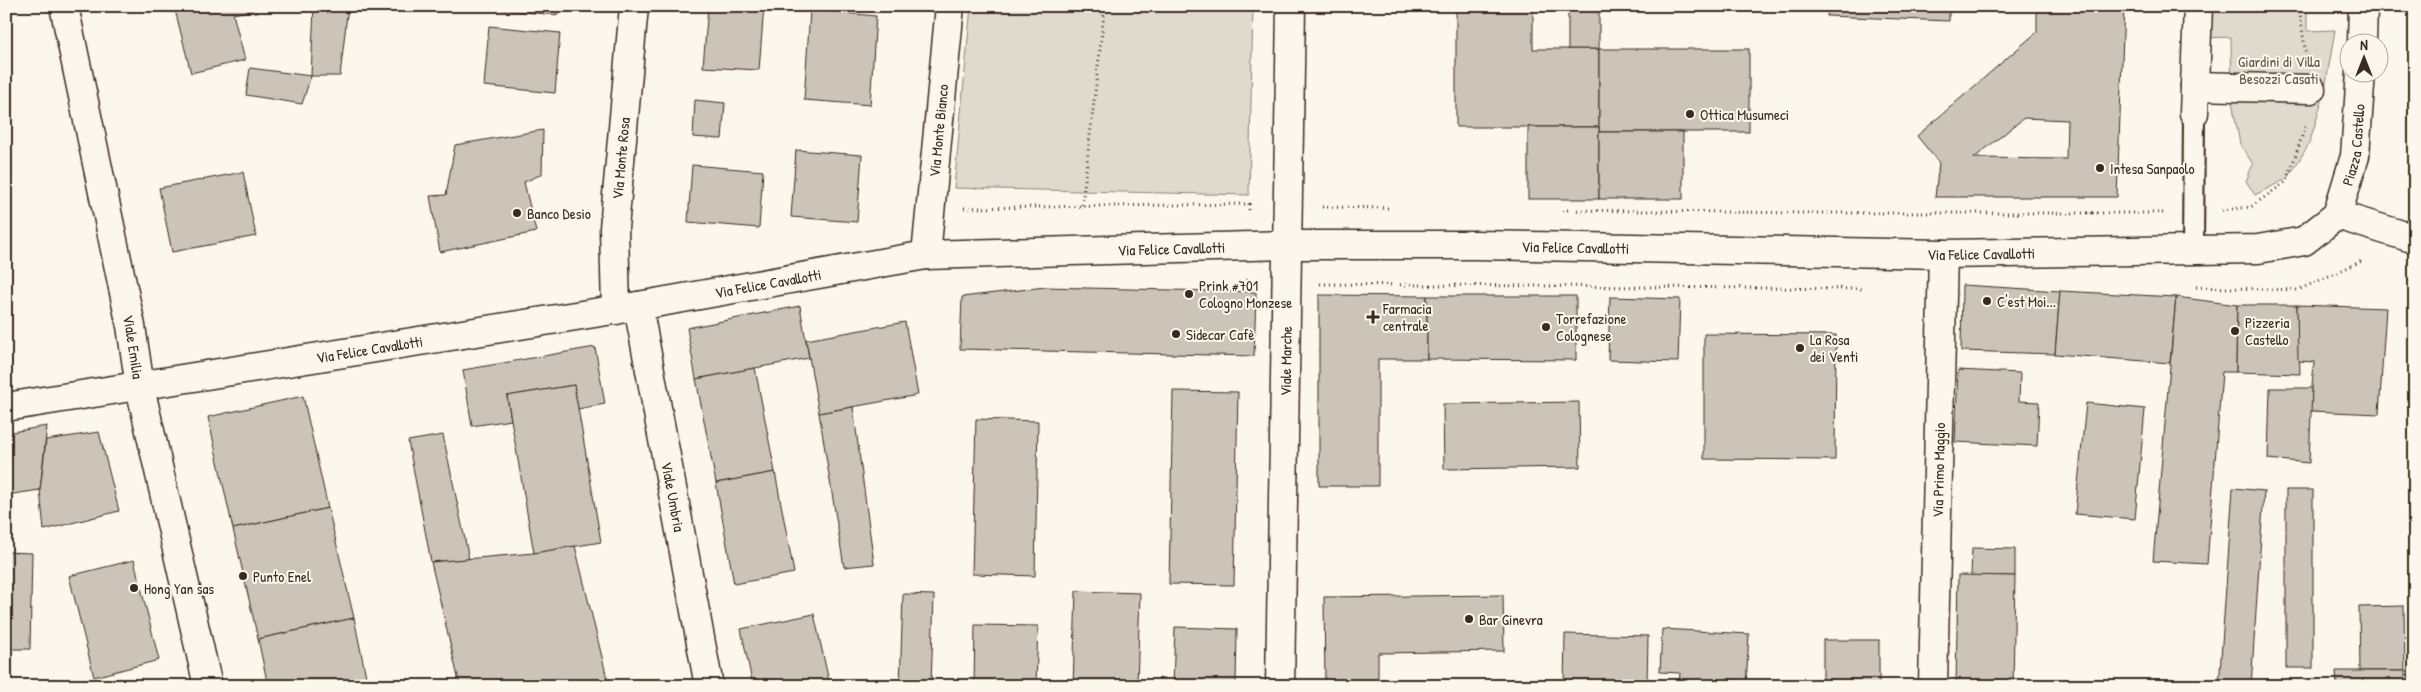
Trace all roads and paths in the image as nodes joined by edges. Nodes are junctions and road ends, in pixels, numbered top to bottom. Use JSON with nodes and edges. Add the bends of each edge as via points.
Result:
{"nodes":[{"id":1,"x":64,"y":6,"type":"edge"},
{"id":2,"x":634,"y":6,"type":"edge"},
{"id":3,"x":950,"y":6,"type":"edge"},
{"id":4,"x":1105,"y":6,"type":"edge"},
{"id":5,"x":1291,"y":6,"type":"edge"},
{"id":6,"x":2198,"y":6,"type":"edge"},
{"id":7,"x":2299,"y":6,"type":"edge"},
{"id":8,"x":2363,"y":6,"type":"edge"},
{"id":9,"x":2362,"y":32,"type":"edge"},
{"id":10,"x":2359,"y":82,"type":"edge"},
{"id":11,"x":2195,"y":86,"type":"junction"},
{"id":12,"x":2311,"y":89,"type":"junction"},
{"id":13,"x":2194,"y":113,"type":"joint"},
{"id":14,"x":1082,"y":205,"type":"junction"},
{"id":15,"x":932,"y":209,"type":"junction"},
{"id":16,"x":2092,"y":213,"type":"dead end"},
{"id":17,"x":2193,"y":213,"type":"junction"},
{"id":18,"x":2337,"y":215,"type":"junction"},
{"id":19,"x":2415,"y":239,"type":"edge"},
{"id":20,"x":1287,"y":245,"type":"junction"},
{"id":21,"x":1248,"y":246,"type":"junction"},
{"id":22,"x":2193,"y":250,"type":"junction"},
{"id":23,"x":1943,"y":254,"type":"junction"},
{"id":24,"x":926,"y":255,"type":"junction"},
{"id":25,"x":1287,"y":285,"type":"junction"},
{"id":26,"x":1872,"y":289,"type":"dead end"},
{"id":27,"x":627,"y":308,"type":"junction"},
{"id":28,"x":140,"y":387,"type":"junction"},
{"id":29,"x":6,"y":407,"type":"edge"},
{"id":30,"x":208,"y":686,"type":"edge"},
{"id":31,"x":709,"y":686,"type":"edge"},
{"id":32,"x":1280,"y":686,"type":"edge"},
{"id":33,"x":1933,"y":686,"type":"edge"}],
"edges":[{"from":1,"to":28,"type":"street","name":"Viale Emilia","via":[[131,326]]},
{"from":2,"to":27,"type":"street","name":"Via Monte Rosa","via":[[614,228]]},
{"from":3,"to":15,"type":"street","name":"Via Monte Bianco"},
{"from":4,"to":14,"type":"path"},
{"from":5,"to":20,"type":"street","name":"Viale Marche"},
{"from":6,"to":11,"type":"street"},
{"from":7,"to":12,"type":"path"},
{"from":8,"to":9,"type":"street"},
{"from":10,"to":18,"type":"street","name":"Piazza Castello","via":[[2355,156]]},
{"from":11,"to":12,"type":"street"},
{"from":11,"to":13,"type":"street"},
{"from":12,"to":17,"type":"path","via":[[2313,97],[2287,181],[2251,207]]},
{"from":13,"to":17,"type":"lane"},
{"from":14,"to":15,"type":"path"},
{"from":14,"to":21,"type":"path","via":[[1249,204]]},
{"from":15,"to":24,"type":"street","name":"Via Monte Bianco"},
{"from":16,"to":17,"type":"path"},
{"from":17,"to":22,"type":"lane"},
{"from":18,"to":19,"type":"street"},
{"from":18,"to":22,"type":"street","name":"Via Felice Cavallotti","via":[[2304,241],[2258,249]]},
{"from":20,"to":21,"type":"street","name":"Via Felice Cavallotti"},
{"from":20,"to":23,"type":"street","name":"Via Felice Cavallotti","via":[[1485,245]]},
{"from":20,"to":25,"type":"street","name":"Viale Marche"},
{"from":21,"to":24,"type":"street","name":"Via Felice Cavallotti"},
{"from":21,"to":25,"type":"path","via":[[1246,285]]},
{"from":22,"to":23,"type":"street","name":"Via Felice Cavallotti"},
{"from":23,"to":33,"type":"street","name":"Via Primo Maggio"},
{"from":24,"to":27,"type":"street","name":"Via Felice Cavallotti"},
{"from":25,"to":26,"type":"path"},
{"from":25,"to":32,"type":"street","name":"Viale Marche"},
{"from":27,"to":28,"type":"street","name":"Via Felice Cavallotti"},
{"from":27,"to":31,"type":"street","name":"Viale Umbria"},
{"from":28,"to":29,"type":"street","name":"Via Felice Cavallotti"},
{"from":28,"to":30,"type":"street","name":"Viale Emilia"}]}
